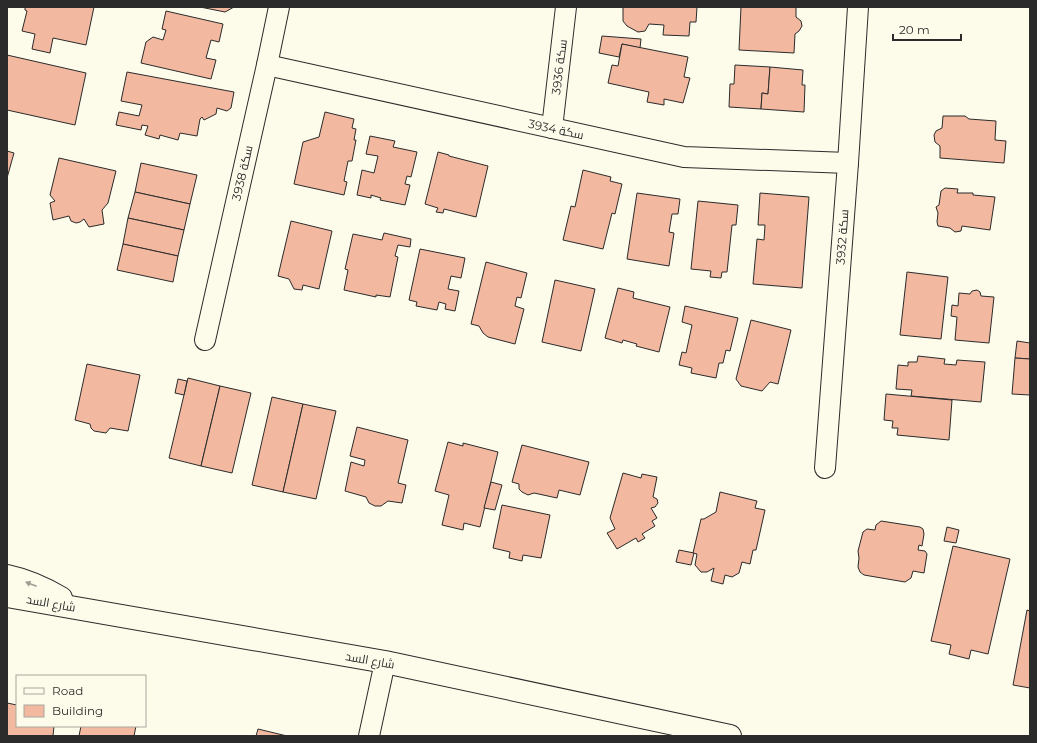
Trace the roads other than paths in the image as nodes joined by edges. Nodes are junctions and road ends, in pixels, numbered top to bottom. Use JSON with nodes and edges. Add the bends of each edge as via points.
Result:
{"nodes":[{"id":1,"x":279,"y":7,"type":"edge"},
{"id":2,"x":566,"y":7,"type":"edge"},
{"id":3,"x":858,"y":7,"type":"edge"},
{"id":4,"x":267,"y":65,"type":"junction"},
{"id":5,"x":552,"y":128,"type":"junction"},
{"id":6,"x":848,"y":163,"type":"junction"},
{"id":7,"x":204,"y":340,"type":"dead end"},
{"id":8,"x":825,"y":468,"type":"dead end"},
{"id":9,"x":7,"y":576,"type":"edge"},
{"id":10,"x":7,"y":596,"type":"edge"},
{"id":11,"x":77,"y":608,"type":"junction"},
{"id":12,"x":385,"y":662,"type":"junction"},
{"id":13,"x":369,"y":736,"type":"edge"},
{"id":14,"x":730,"y":736,"type":"edge"}],
"edges":[{"from":1,"to":4,"type":"street","name":"سكة 3938"},
{"from":2,"to":5,"type":"street","name":"سكة 3936"},
{"from":3,"to":6,"type":"street","name":"سكة 3932"},
{"from":4,"to":5,"type":"street","name":"سكة 3934"},
{"from":4,"to":7,"type":"street","name":"سكة 3938"},
{"from":5,"to":6,"type":"street","name":"سكة 3934","via":[[684,157]]},
{"from":6,"to":8,"type":"street","name":"سكة 3932"},
{"from":11,"to":9,"type":"street","one_way":true,"via":[[48,590]]},
{"from":10,"to":11,"type":"street","name":"شارع السد"},
{"from":11,"to":12,"type":"street","name":"شارع السد"},
{"from":12,"to":13,"type":"street"},
{"from":12,"to":14,"type":"street","name":"شارع السد"}]}
